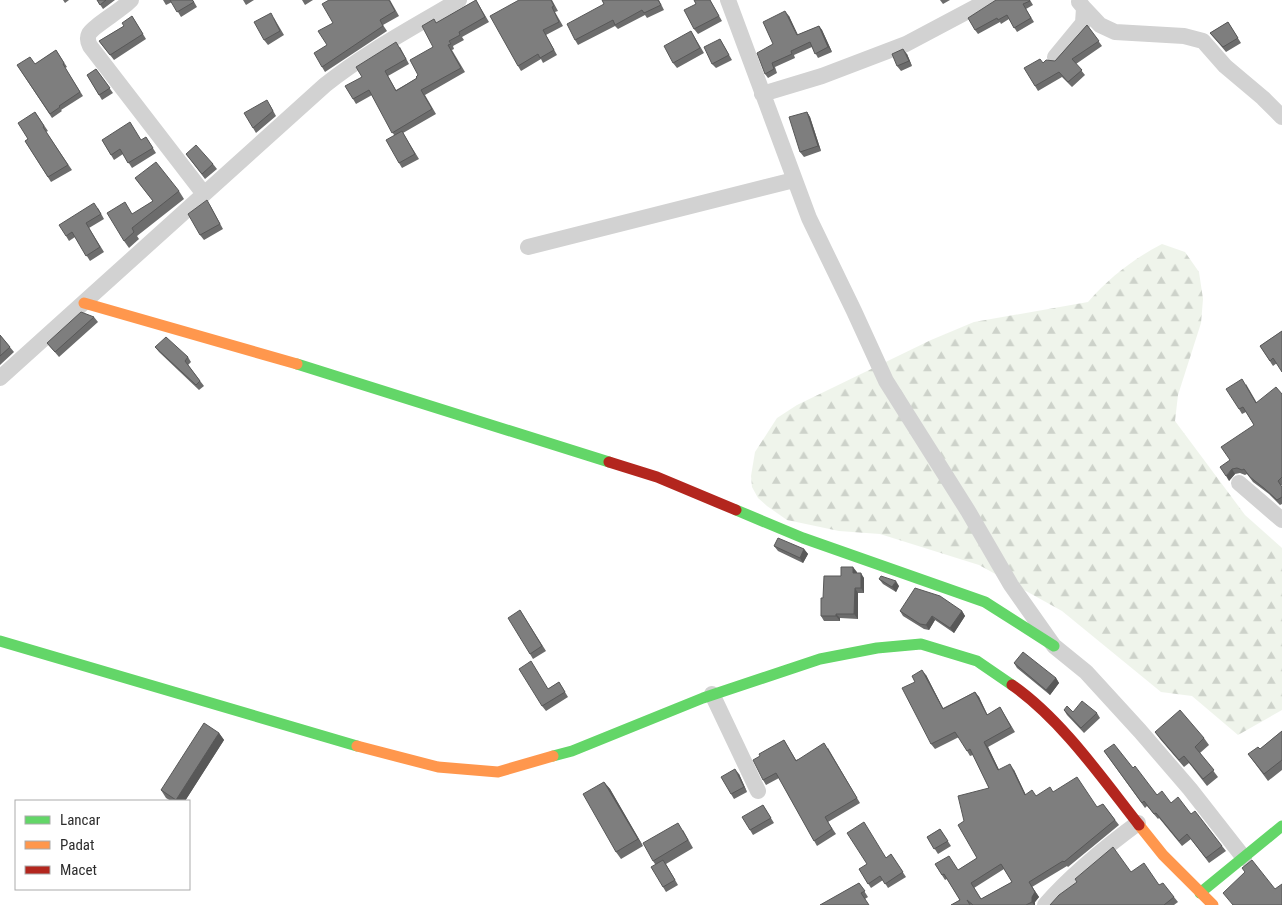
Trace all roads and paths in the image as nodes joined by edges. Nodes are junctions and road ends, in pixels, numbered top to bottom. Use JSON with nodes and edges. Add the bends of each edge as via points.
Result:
{"nodes":[{"id":1,"x":131,"y":0,"type":"edge"},
{"id":2,"x":459,"y":0,"type":"edge"},
{"id":3,"x":728,"y":0,"type":"edge"},
{"id":4,"x":989,"y":0,"type":"edge"},
{"id":5,"x":1081,"y":4,"type":"edge"},
{"id":6,"x":1056,"y":57,"type":"edge"},
{"id":7,"x":762,"y":94,"type":"junction"},
{"id":8,"x":1282,"y":117,"type":"edge"},
{"id":9,"x":794,"y":180,"type":"junction"},
{"id":10,"x":204,"y":194,"type":"junction"},
{"id":11,"x":528,"y":247,"type":"dead end"},
{"id":12,"x":84,"y":303,"type":"junction"},
{"id":13,"x":0,"y":378,"type":"edge"},
{"id":14,"x":1240,"y":484,"type":"dead end"},
{"id":15,"x":1282,"y":520,"type":"edge"},
{"id":16,"x":0,"y":641,"type":"edge"},
{"id":17,"x":1054,"y":646,"type":"junction"},
{"id":18,"x":712,"y":694,"type":"junction"},
{"id":19,"x":758,"y":791,"type":"dead end"},
{"id":20,"x":1138,"y":823,"type":"junction"},
{"id":21,"x":1282,"y":826,"type":"edge"},
{"id":22,"x":1244,"y":858,"type":"junction"},
{"id":23,"x":1200,"y":893,"type":"junction"},
{"id":24,"x":1045,"y":905,"type":"edge"},
{"id":25,"x":1213,"y":905,"type":"edge"}],
"edges":[{"from":1,"to":10,"type":"street","via":[[90,32],[90,46]]},
{"from":2,"to":10,"type":"street","via":[[342,71]]},
{"from":3,"to":7,"type":"street"},
{"from":4,"to":7,"type":"street","via":[[906,44],[822,76]]},
{"from":5,"to":6,"type":"street","via":[[1083,23]]},
{"from":5,"to":8,"type":"street","via":[[1100,25],[1115,32],[1184,36],[1203,41],[1225,66]]},
{"from":7,"to":9,"type":"street"},
{"from":9,"to":11,"type":"street"},
{"from":9,"to":17,"type":"street","via":[[808,218],[886,381],[968,511],[1010,585]]},
{"from":10,"to":12,"type":"street"},
{"from":12,"to":13,"type":"street"},
{"from":12,"to":17,"type":"main road","via":[[293,363],[657,477],[803,538],[985,602]]},
{"from":14,"to":15,"type":"street"},
{"from":16,"to":18,"type":"main road","via":[[370,750],[438,766],[498,772],[572,751]]},
{"from":17,"to":22,"type":"street","via":[[1086,672],[1140,731]]},
{"from":18,"to":19,"type":"street"},
{"from":18,"to":20,"type":"main road","via":[[820,659],[877,648],[921,644],[977,661],[1030,698],[1082,753]]},
{"from":20,"to":23,"type":"main road","via":[[1163,855]]},
{"from":20,"to":24,"type":"street","via":[[1099,851]]},
{"from":21,"to":22,"type":"main road"},
{"from":22,"to":23,"type":"main road"},
{"from":23,"to":25,"type":"main road"}]}
